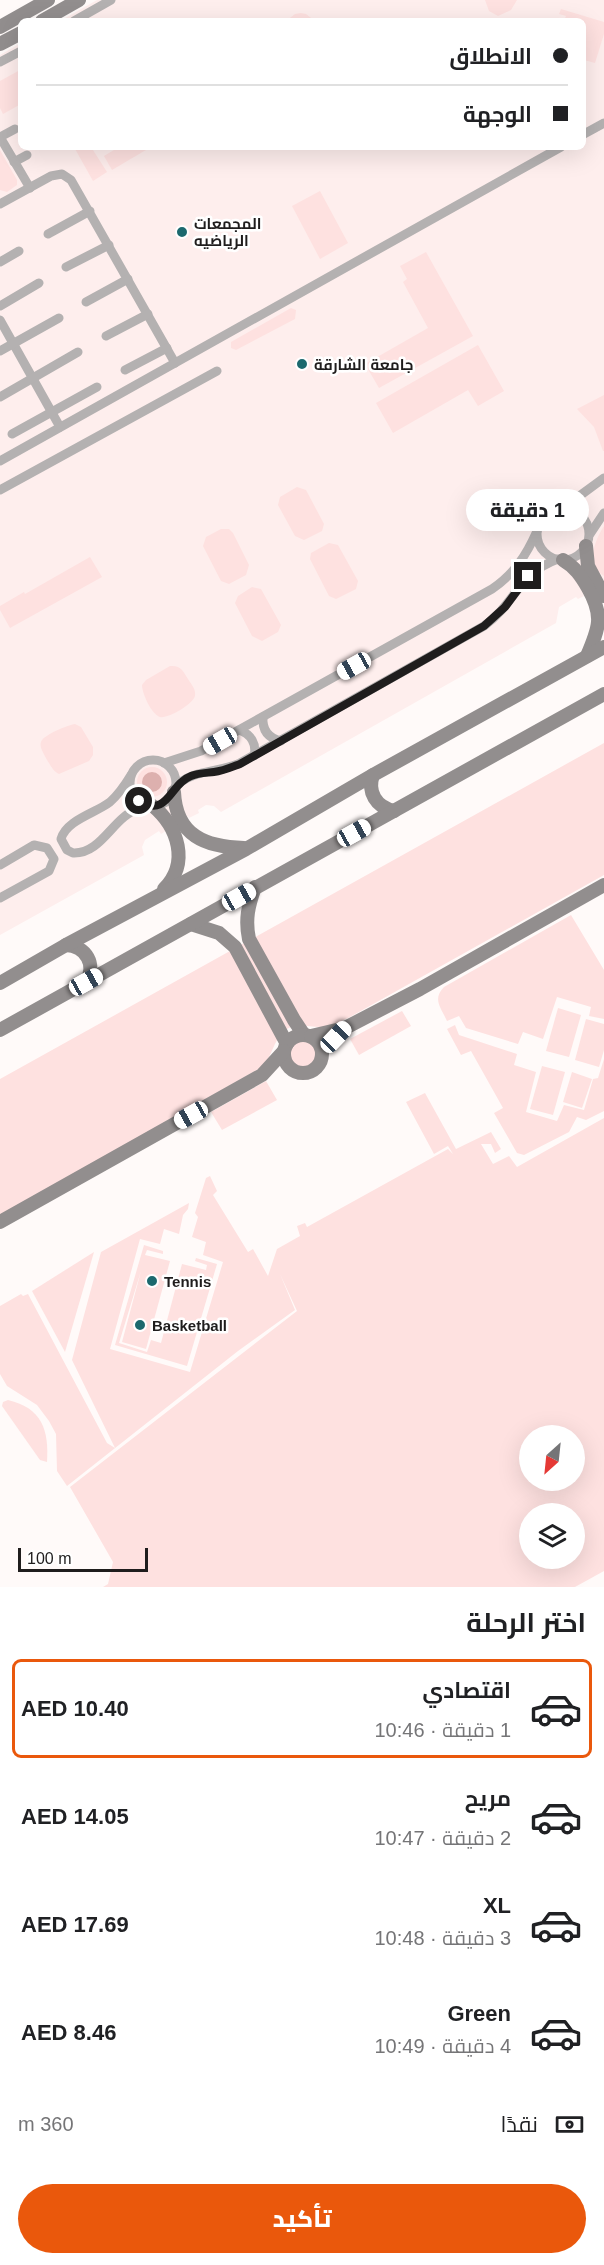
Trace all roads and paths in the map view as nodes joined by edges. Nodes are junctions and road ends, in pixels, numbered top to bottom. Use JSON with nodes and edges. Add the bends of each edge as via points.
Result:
{"nodes":[{"id":1,"x":48,"y":0,"type":"edge"},
{"id":2,"x":79,"y":0,"type":"edge"},
{"id":3,"x":111,"y":0,"type":"edge"},
{"id":4,"x":47,"y":18,"type":"edge"},
{"id":5,"x":79,"y":18,"type":"edge"},
{"id":6,"x":0,"y":27,"type":"edge"},
{"id":7,"x":18,"y":35,"type":"edge"},
{"id":8,"x":0,"y":44,"type":"edge"},
{"id":9,"x":18,"y":53,"type":"edge"},
{"id":10,"x":0,"y":62,"type":"edge"},
{"id":11,"x":604,"y":123,"type":"edge"},
{"id":12,"x":15,"y":129,"type":"dead end"},
{"id":13,"x":586,"y":133,"type":"edge"},
{"id":14,"x":0,"y":137,"type":"edge"},
{"id":15,"x":556,"y":150,"type":"edge"},
{"id":16,"x":27,"y":155,"type":"dead end"},
{"id":17,"x":14,"y":162,"type":"junction"},
{"id":18,"x":30,"y":188,"type":"junction"},
{"id":19,"x":0,"y":203,"type":"edge"},
{"id":20,"x":90,"y":211,"type":"junction"},
{"id":21,"x":48,"y":234,"type":"dead end"},
{"id":22,"x":109,"y":245,"type":"junction"},
{"id":23,"x":19,"y":251,"type":"dead end"},
{"id":24,"x":0,"y":262,"type":"edge"},
{"id":25,"x":66,"y":267,"type":"dead end"},
{"id":26,"x":128,"y":279,"type":"junction"},
{"id":27,"x":39,"y":283,"type":"dead end"},
{"id":28,"x":86,"y":302,"type":"dead end"},
{"id":29,"x":0,"y":306,"type":"edge"},
{"id":30,"x":148,"y":314,"type":"junction"},
{"id":31,"x":59,"y":318,"type":"dead end"},
{"id":32,"x":0,"y":320,"type":"edge"},
{"id":33,"x":105,"y":336,"type":"dead end"},
{"id":34,"x":13,"y":344,"type":"junction"},
{"id":35,"x":167,"y":348,"type":"junction"},
{"id":36,"x":0,"y":351,"type":"edge"},
{"id":37,"x":78,"y":352,"type":"dead end"},
{"id":38,"x":175,"y":363,"type":"junction"},
{"id":39,"x":125,"y":370,"type":"dead end"},
{"id":40,"x":217,"y":371,"type":"dead end"},
{"id":41,"x":33,"y":378,"type":"junction"},
{"id":42,"x":97,"y":387,"type":"dead end"},
{"id":43,"x":0,"y":397,"type":"edge"},
{"id":44,"x":51,"y":412,"type":"junction"},
{"id":45,"x":60,"y":427,"type":"junction"},
{"id":46,"x":12,"y":434,"type":"dead end"},
{"id":47,"x":0,"y":461,"type":"edge"},
{"id":48,"x":604,"y":478,"type":"edge"},
{"id":49,"x":0,"y":490,"type":"edge"},
{"id":50,"x":558,"y":508,"type":"junction"},
{"id":51,"x":604,"y":513,"type":"edge"},
{"id":52,"x":537,"y":531,"type":"junction"},
{"id":53,"x":588,"y":541,"type":"junction"},
{"id":54,"x":561,"y":560,"type":"junction"},
{"id":55,"x":588,"y":579,"type":"junction"},
{"id":56,"x":604,"y":596,"type":"edge"},
{"id":57,"x":602,"y":614,"type":"edge"},
{"id":58,"x":604,"y":647,"type":"edge"},
{"id":59,"x":587,"y":656,"type":"junction"},
{"id":60,"x":604,"y":694,"type":"edge"},
{"id":61,"x":263,"y":717,"type":"junction"},
{"id":62,"x":239,"y":730,"type":"junction"},
{"id":63,"x":280,"y":741,"type":"junction"},
{"id":64,"x":254,"y":756,"type":"junction"},
{"id":65,"x":164,"y":763,"type":"junction"},
{"id":66,"x":131,"y":775,"type":"junction"},
{"id":67,"x":373,"y":775,"type":"junction"},
{"id":68,"x":174,"y":790,"type":"junction"},
{"id":69,"x":148,"y":805,"type":"junction"},
{"id":70,"x":394,"y":811,"type":"junction"},
{"id":71,"x":183,"y":834,"type":"junction"},
{"id":72,"x":246,"y":849,"type":"junction"},
{"id":73,"x":0,"y":864,"type":"edge"},
{"id":74,"x":604,"y":885,"type":"edge"},
{"id":75,"x":255,"y":887,"type":"junction"},
{"id":76,"x":159,"y":895,"type":"junction"},
{"id":77,"x":0,"y":898,"type":"edge"},
{"id":78,"x":191,"y":924,"type":"junction"},
{"id":79,"x":66,"y":945,"type":"junction"},
{"id":80,"x":248,"y":954,"type":"junction"},
{"id":81,"x":86,"y":982,"type":"junction"},
{"id":82,"x":0,"y":983,"type":"edge"},
{"id":83,"x":345,"y":1028,"type":"junction"},
{"id":84,"x":0,"y":1030,"type":"edge"},
{"id":85,"x":308,"y":1036,"type":"junction"},
{"id":86,"x":285,"y":1047,"type":"junction"},
{"id":87,"x":322,"y":1057,"type":"junction"},
{"id":88,"x":295,"y":1072,"type":"junction"},
{"id":89,"x":262,"y":1075,"type":"junction"},
{"id":90,"x":0,"y":1222,"type":"edge"}],
"edges":[{"from":1,"to":6,"type":"street"},
{"from":2,"to":4,"type":"street"},
{"from":3,"to":5,"type":"street"},
{"from":7,"to":8,"type":"street"},
{"from":9,"to":10,"type":"street"},
{"from":11,"to":13,"type":"street"},
{"from":12,"to":14,"type":"street"},
{"from":14,"to":17,"type":"street"},
{"from":15,"to":38,"type":"street"},
{"from":16,"to":17,"type":"street"},
{"from":17,"to":18,"type":"street"},
{"from":18,"to":19,"type":"street"},
{"from":18,"to":20,"type":"street","via":[[55,174],[66,175]]},
{"from":20,"to":21,"type":"street"},
{"from":20,"to":22,"type":"street"},
{"from":22,"to":25,"type":"street"},
{"from":22,"to":26,"type":"street"},
{"from":23,"to":24,"type":"street"},
{"from":26,"to":28,"type":"street"},
{"from":26,"to":30,"type":"street"},
{"from":27,"to":29,"type":"street"},
{"from":30,"to":33,"type":"street"},
{"from":30,"to":35,"type":"street"},
{"from":31,"to":34,"type":"street"},
{"from":32,"to":34,"type":"street"},
{"from":34,"to":36,"type":"street"},
{"from":34,"to":41,"type":"street"},
{"from":35,"to":38,"type":"street"},
{"from":35,"to":39,"type":"street"},
{"from":37,"to":41,"type":"street"},
{"from":38,"to":45,"type":"street"},
{"from":40,"to":49,"type":"street"},
{"from":41,"to":43,"type":"street"},
{"from":41,"to":44,"type":"street"},
{"from":42,"to":44,"type":"street"},
{"from":44,"to":45,"type":"street"},
{"from":44,"to":46,"type":"street"},
{"from":45,"to":47,"type":"street"},
{"from":48,"to":50,"type":"street"},
{"from":50,"to":52,"type":"street","via":[[546,514]]},
{"from":50,"to":53,"type":"street","via":[[570,508],[581,514],[587,525]]},
{"from":51,"to":53,"type":"street"},
{"from":52,"to":54,"type":"street","via":[[540,547]]},
{"from":52,"to":61,"type":"street","via":[[518,567],[492,589]]},
{"from":53,"to":54,"type":"street","via":[[579,554]]},
{"from":53,"to":55,"type":"street"},
{"from":54,"to":55,"type":"street"},
{"from":54,"to":63,"type":"street","via":[[547,563],[528,576],[505,607],[484,626]]},
{"from":55,"to":56,"type":"street"},
{"from":55,"to":57,"type":"street"},
{"from":57,"to":59,"type":"street"},
{"from":58,"to":59,"type":"street"},
{"from":59,"to":67,"type":"street"},
{"from":60,"to":70,"type":"street"},
{"from":61,"to":62,"type":"street"},
{"from":61,"to":63,"type":"street","via":[[268,735]]},
{"from":62,"to":64,"type":"street","via":[[252,740]]},
{"from":62,"to":65,"type":"street","via":[[201,752]]},
{"from":63,"to":64,"type":"street"},
{"from":64,"to":68,"type":"street","via":[[226,769],[192,775]]},
{"from":65,"to":66,"type":"street","via":[[145,761]]},
{"from":65,"to":68,"type":"street","via":[[174,776]]},
{"from":66,"to":69,"type":"street","via":[[132,792]]},
{"from":66,"to":69,"type":"street","via":[[108,803],[67,827],[61,839],[63,845],[73,853],[87,850],[124,818]]},
{"from":67,"to":70,"type":"street","via":[[371,790],[376,800]]},
{"from":67,"to":72,"type":"street"},
{"from":68,"to":69,"type":"street","via":[[165,802]]},
{"from":68,"to":71,"type":"street"},
{"from":69,"to":71,"type":"street"},
{"from":70,"to":75,"type":"street"},
{"from":71,"to":72,"type":"street","via":[[218,847]]},
{"from":71,"to":76,"type":"street","via":[[178,866]]},
{"from":72,"to":76,"type":"street"},
{"from":73,"to":77,"type":"street","via":[[34,845],[47,848],[54,859],[49,872]]},
{"from":74,"to":83,"type":"street"},
{"from":75,"to":78,"type":"street"},
{"from":75,"to":80,"type":"street","via":[[246,925]]},
{"from":76,"to":79,"type":"street"},
{"from":78,"to":80,"type":"street","via":[[219,933]]},
{"from":78,"to":81,"type":"street"},
{"from":79,"to":81,"type":"street","via":[[76,947],[88,957],[91,968]]},
{"from":79,"to":82,"type":"street"},
{"from":80,"to":85,"type":"street"},
{"from":80,"to":86,"type":"street"},
{"from":81,"to":84,"type":"street"},
{"from":83,"to":85,"type":"street"},
{"from":83,"to":87,"type":"street"},
{"from":85,"to":86,"type":"street","via":[[294,1037]]},
{"from":85,"to":87,"type":"street","via":[[320,1045]]},
{"from":86,"to":88,"type":"street","via":[[286,1063]]},
{"from":86,"to":89,"type":"street"},
{"from":87,"to":88,"type":"street","via":[[309,1073]]},
{"from":88,"to":89,"type":"street"},
{"from":89,"to":90,"type":"street"}]}
